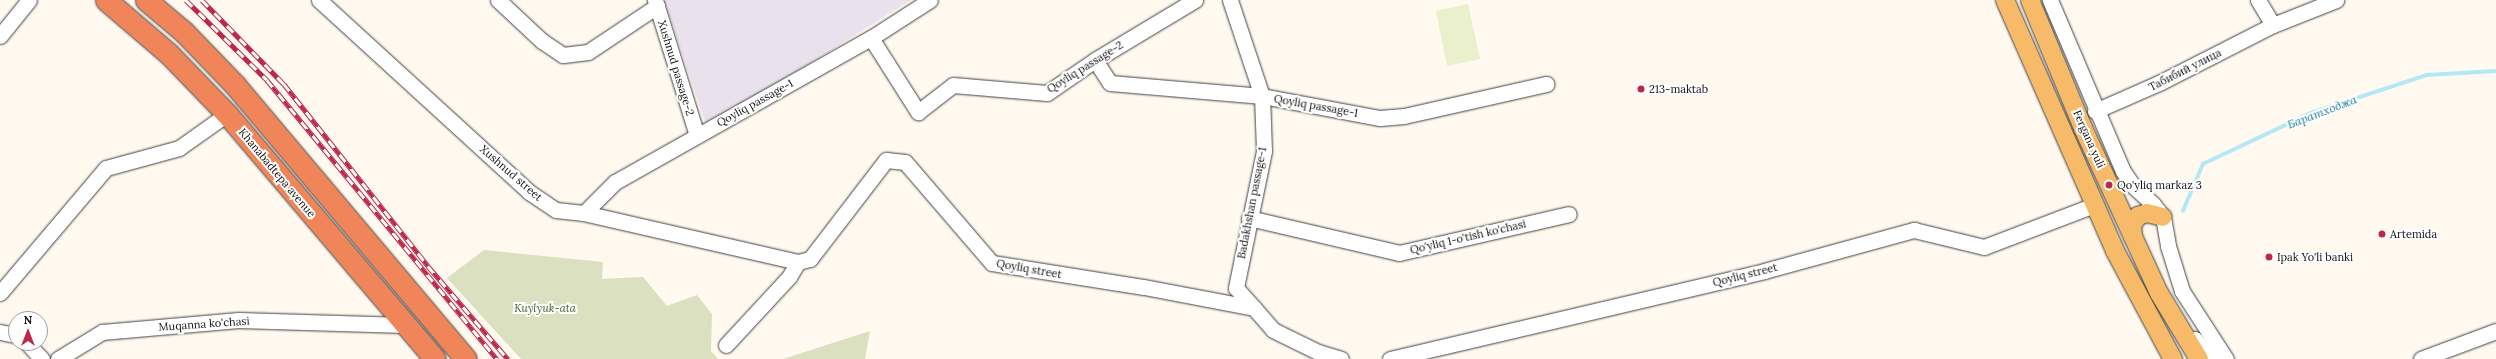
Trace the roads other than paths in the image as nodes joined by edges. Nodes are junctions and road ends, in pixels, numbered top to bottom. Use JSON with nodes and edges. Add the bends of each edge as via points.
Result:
{"nodes":[{"id":1,"x":29,"y":0,"type":"edge"},
{"id":2,"x":106,"y":0,"type":"edge"},
{"id":3,"x":146,"y":0,"type":"edge"},
{"id":4,"x":319,"y":0,"type":"edge"},
{"id":5,"x":498,"y":0,"type":"edge"},
{"id":6,"x":930,"y":0,"type":"edge"},
{"id":7,"x":1195,"y":0,"type":"edge"},
{"id":8,"x":1230,"y":0,"type":"edge"},
{"id":9,"x":2005,"y":0,"type":"edge"},
{"id":10,"x":2030,"y":0,"type":"edge"},
{"id":11,"x":2050,"y":0,"type":"edge"},
{"id":12,"x":2258,"y":0,"type":"edge"},
{"id":13,"x":2336,"y":0,"type":"edge"},
{"id":14,"x":656,"y":3,"type":"edge"},
{"id":15,"x":2273,"y":25,"type":"junction"},
{"id":16,"x":0,"y":36,"type":"edge"},
{"id":17,"x":871,"y":38,"type":"junction"},
{"id":18,"x":1095,"y":60,"type":"junction"},
{"id":19,"x":1546,"y":84,"type":"dead end"},
{"id":20,"x":1262,"y":96,"type":"junction"},
{"id":21,"x":2095,"y":111,"type":"junction"},
{"id":22,"x":227,"y":114,"type":"junction"},
{"id":23,"x":697,"y":136,"type":"junction"},
{"id":24,"x":2094,"y":205,"type":"junction"},
{"id":25,"x":584,"y":213,"type":"junction"},
{"id":26,"x":1569,"y":214,"type":"dead end"},
{"id":27,"x":2163,"y":217,"type":"junction"},
{"id":28,"x":1249,"y":218,"type":"junction"},
{"id":29,"x":2133,"y":237,"type":"junction"},
{"id":30,"x":795,"y":269,"type":"junction"},
{"id":31,"x":0,"y":293,"type":"edge"},
{"id":32,"x":2159,"y":293,"type":"junction"},
{"id":33,"x":1254,"y":308,"type":"junction"},
{"id":34,"x":405,"y":325,"type":"junction"},
{"id":35,"x":2496,"y":331,"type":"edge"},
{"id":36,"x":726,"y":345,"type":"dead end"},
{"id":37,"x":34,"y":351,"type":"edge"},
{"id":38,"x":42,"y":359,"type":"edge"},
{"id":39,"x":58,"y":359,"type":"edge"},
{"id":40,"x":435,"y":359,"type":"edge"},
{"id":41,"x":466,"y":359,"type":"edge"},
{"id":42,"x":1341,"y":359,"type":"edge"},
{"id":43,"x":1390,"y":359,"type":"edge"},
{"id":44,"x":2173,"y":359,"type":"edge"},
{"id":45,"x":2199,"y":359,"type":"edge"},
{"id":46,"x":2210,"y":359,"type":"edge"},
{"id":47,"x":2226,"y":359,"type":"edge"},
{"id":48,"x":2421,"y":359,"type":"edge"}],
"edges":[{"from":1,"to":16,"type":"street"},
{"from":2,"to":22,"type":"highway","name":"Khanabadtepa avenue","via":[[169,54]]},
{"from":3,"to":41,"type":"highway","via":[[184,32],[235,85]]},
{"from":4,"to":25,"type":"street","name":"Xushnud street","via":[[529,192],[556,210]]},
{"from":5,"to":14,"type":"street","via":[[542,41],[563,55],[588,52]]},
{"from":6,"to":17,"type":"street","name":"Qoyliq passage-1"},
{"from":7,"to":18,"type":"street","name":"Qoyliq passage-2"},
{"from":8,"to":20,"type":"street","name":"Badakhshan passage-1"},
{"from":9,"to":24,"type":"main road","name":"Fergana yuli"},
{"from":10,"to":29,"type":"main road","name":"Fergana yuli","via":[[2083,128]]},
{"from":11,"to":21,"type":"street"},
{"from":12,"to":15,"type":"street"},
{"from":13,"to":15,"type":"street","name":"Табибий улица"},
{"from":14,"to":23,"type":"street","name":"Xushnud passage-2"},
{"from":15,"to":21,"type":"street","name":"Табибий улица","via":[[2159,83]]},
{"from":17,"to":18,"type":"street","name":"Qoyliq passage-2","via":[[918,112],[953,85],[1047,93]]},
{"from":17,"to":23,"type":"street","name":"Qoyliq passage-1"},
{"from":18,"to":20,"type":"street","name":"Qoyliq passage-1","via":[[1110,84]]},
{"from":19,"to":20,"type":"street","name":"Qoyliq passage-1","via":[[1404,116],[1380,118]]},
{"from":20,"to":28,"type":"street","name":"Badakhshan passage-1","via":[[1264,151]]},
{"from":21,"to":27,"type":"street","via":[[2127,179]]},
{"from":22,"to":31,"type":"street","via":[[179,148],[106,168]]},
{"from":22,"to":34,"type":"highway","name":"Khanabadtepa avenue"},
{"from":23,"to":25,"type":"street","name":"Qoyliq passage-1","via":[[615,182]]},
{"from":24,"to":43,"type":"street","name":"Qoyliq street","via":[[1984,247],[1914,230],[1764,271]]},
{"from":24,"to":44,"type":"main road","name":"Fergana yuli","via":[[2115,251]]},
{"from":25,"to":30,"type":"street","name":"Xushnud street"},
{"from":26,"to":28,"type":"street","name":"Qo'yliq 1-o'tish ko'chasi","via":[[1400,253]]},
{"from":27,"to":29,"type":"main road","via":[[2147,213],[2138,216],[2132,225]]},
{"from":27,"to":47,"type":"street","via":[[2168,246],[2182,291]]},
{"from":28,"to":33,"type":"street","name":"Badakhshan passage-1","via":[[1236,288]]},
{"from":29,"to":32,"type":"main road","name":"Fergana yuli"},
{"from":30,"to":33,"type":"street","name":"Qoyliq street","via":[[810,259],[886,160],[905,162],[992,263],[1144,287]]},
{"from":30,"to":36,"type":"street","name":"Qoyliq street"},
{"from":32,"to":45,"type":"main road","name":"Fergana yuli"},
{"from":32,"to":46,"type":"street"},
{"from":33,"to":42,"type":"street","via":[[1273,330],[1318,352]]},
{"from":34,"to":39,"type":"street","name":"Muqanna ko'chasi","via":[[238,320],[102,332]]},
{"from":34,"to":40,"type":"highway","name":"Khanabadtepa avenue"},
{"from":35,"to":48,"type":"street"},
{"from":37,"to":38,"type":"street"}]}
